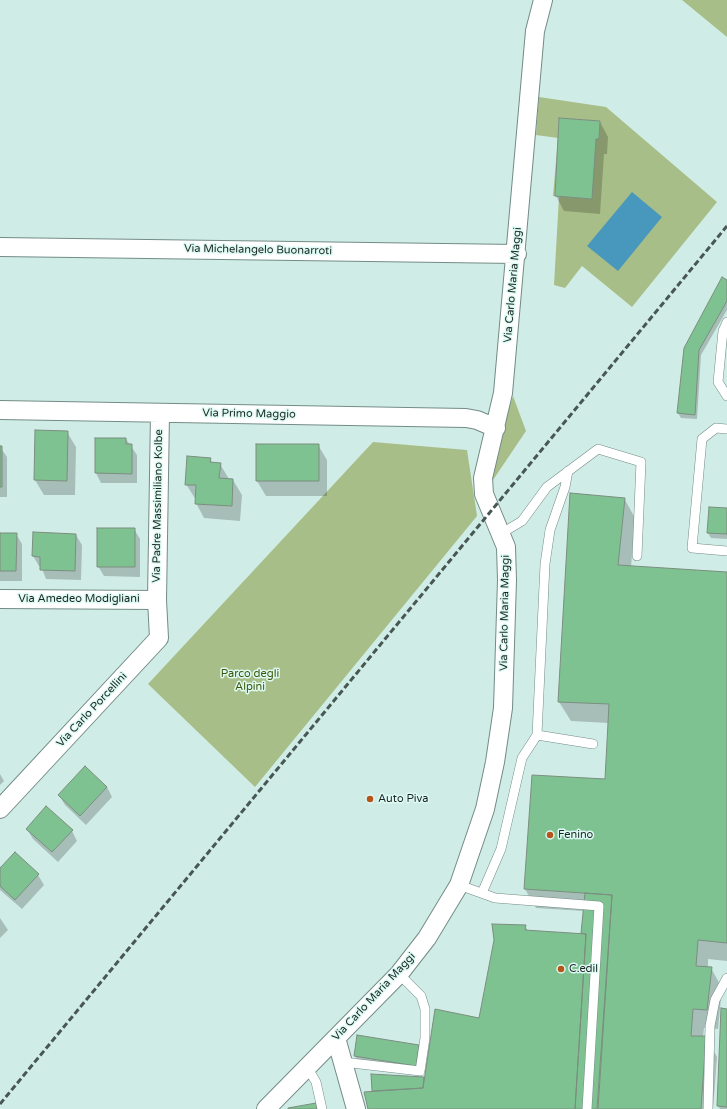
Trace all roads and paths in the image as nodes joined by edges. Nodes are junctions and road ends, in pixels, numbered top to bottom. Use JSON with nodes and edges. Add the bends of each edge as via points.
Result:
{"nodes":[{"id":1,"x":543,"y":0,"type":"edge"},
{"id":2,"x":0,"y":247,"type":"edge"},
{"id":3,"x":516,"y":254,"type":"junction"},
{"id":4,"x":727,"y":322,"type":"edge"},
{"id":5,"x":727,"y":396,"type":"edge"},
{"id":6,"x":0,"y":410,"type":"edge"},
{"id":7,"x":160,"y":413,"type":"junction"},
{"id":8,"x":496,"y":428,"type":"junction"},
{"id":9,"x":727,"y":429,"type":"edge"},
{"id":10,"x":568,"y":471,"type":"junction"},
{"id":11,"x":502,"y":533,"type":"junction"},
{"id":12,"x":727,"y":550,"type":"edge"},
{"id":13,"x":637,"y":556,"type":"dead end"},
{"id":14,"x":0,"y":599,"type":"edge"},
{"id":15,"x":157,"y":600,"type":"junction"},
{"id":16,"x":537,"y":735,"type":"junction"},
{"id":17,"x":593,"y":744,"type":"dead end"},
{"id":18,"x":0,"y":809,"type":"edge"},
{"id":19,"x":459,"y":885,"type":"junction"},
{"id":20,"x":482,"y":893,"type":"junction"},
{"id":21,"x":399,"y":974,"type":"junction"},
{"id":22,"x":727,"y":978,"type":"edge"},
{"id":23,"x":336,"y":1038,"type":"junction"},
{"id":24,"x":343,"y":1062,"type":"junction"},
{"id":25,"x":307,"y":1067,"type":"junction"},
{"id":26,"x":268,"y":1108,"type":"edge"},
{"id":27,"x":322,"y":1109,"type":"edge"},
{"id":28,"x":356,"y":1109,"type":"edge"},
{"id":29,"x":587,"y":1109,"type":"edge"},
{"id":30,"x":708,"y":1109,"type":"edge"}],
"edges":[{"from":1,"to":3,"type":"street","name":"Via Carlo Maria Maggi","via":[[536,31]]},
{"from":2,"to":3,"type":"street","name":"Via Michelangelo Buonarroti"},
{"from":3,"to":8,"type":"street","name":"Via Carlo Maria Maggi","via":[[503,393]]},
{"from":4,"to":5,"type":"lane","via":[[723,331],[718,382]]},
{"from":6,"to":7,"type":"street","name":"Via Primo Maggio"},
{"from":7,"to":8,"type":"street","name":"Via Primo Maggio","via":[[466,418]]},
{"from":7,"to":15,"type":"street","name":"Via Padre Massimiliano Kolbe"},
{"from":8,"to":11,"type":"street","name":"Via Carlo Maria Maggi","via":[[487,458],[483,486],[484,494]]},
{"from":9,"to":12,"type":"lane","via":[[716,428],[702,439],[692,548]]},
{"from":10,"to":11,"type":"lane","via":[[547,487],[522,521]]},
{"from":10,"to":13,"type":"lane","via":[[598,449],[640,462]]},
{"from":10,"to":16,"type":"lane","via":[[550,530],[545,564]]},
{"from":11,"to":19,"type":"street","name":"Via Carlo Maria Maggi","via":[[506,547],[507,580],[502,708],[495,762],[485,809]]},
{"from":14,"to":15,"type":"street","name":"Via Amedeo Modigliani"},
{"from":15,"to":18,"type":"street","name":"Via Carlo Porcellini","via":[[159,638]]},
{"from":16,"to":17,"type":"lane"},
{"from":16,"to":20,"type":"lane","via":[[522,758],[501,848]]},
{"from":19,"to":20,"type":"lane"},
{"from":19,"to":21,"type":"street","name":"Via Carlo Maria Maggi","via":[[427,938]]},
{"from":20,"to":29,"type":"lane","via":[[495,898],[599,906]]},
{"from":21,"to":23,"type":"street","name":"Via Carlo Maria Maggi"},
{"from":21,"to":24,"type":"lane","via":[[421,996],[425,1009],[425,1038],[420,1071]]},
{"from":22,"to":30,"type":"lane","via":[[715,1000],[710,1026]]},
{"from":23,"to":24,"type":"street"},
{"from":23,"to":25,"type":"street","name":"Via Carlo Maria Maggi"},
{"from":24,"to":28,"type":"street"},
{"from":25,"to":26,"type":"street","name":"Via Carlo Maria Maggi"},
{"from":25,"to":27,"type":"lane","via":[[316,1082]]}]}
